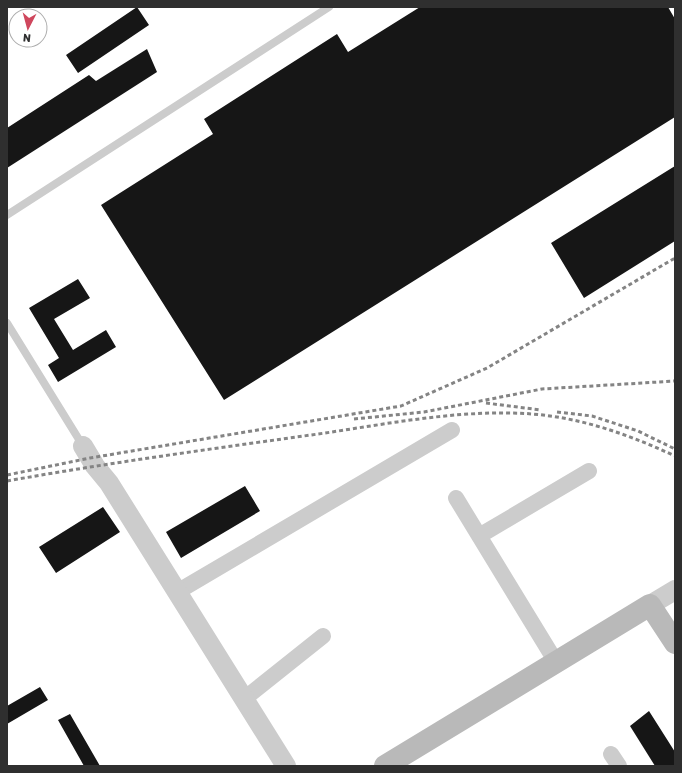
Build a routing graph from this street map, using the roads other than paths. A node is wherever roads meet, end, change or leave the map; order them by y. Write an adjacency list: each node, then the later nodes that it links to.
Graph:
1 (329, 7): 2 (lane)
2 (7, 215)
3 (7, 323): 5 (lane)
4 (452, 430): 10 (street)
5 (83, 446): 10 (street)
6 (590, 471): 8 (street)
7 (456, 498): 8 (street)
8 (479, 536): 14 (street)
9 (675, 590): 11 (street)
10 (177, 592): 15 (street)
11 (650, 605): 13 (main road); 14 (main road)
12 (323, 636): 15 (street)
13 (675, 643)
14 (556, 662): 17 (main road)
15 (244, 699): 16 (street)
16 (286, 766)
17 (385, 766)

